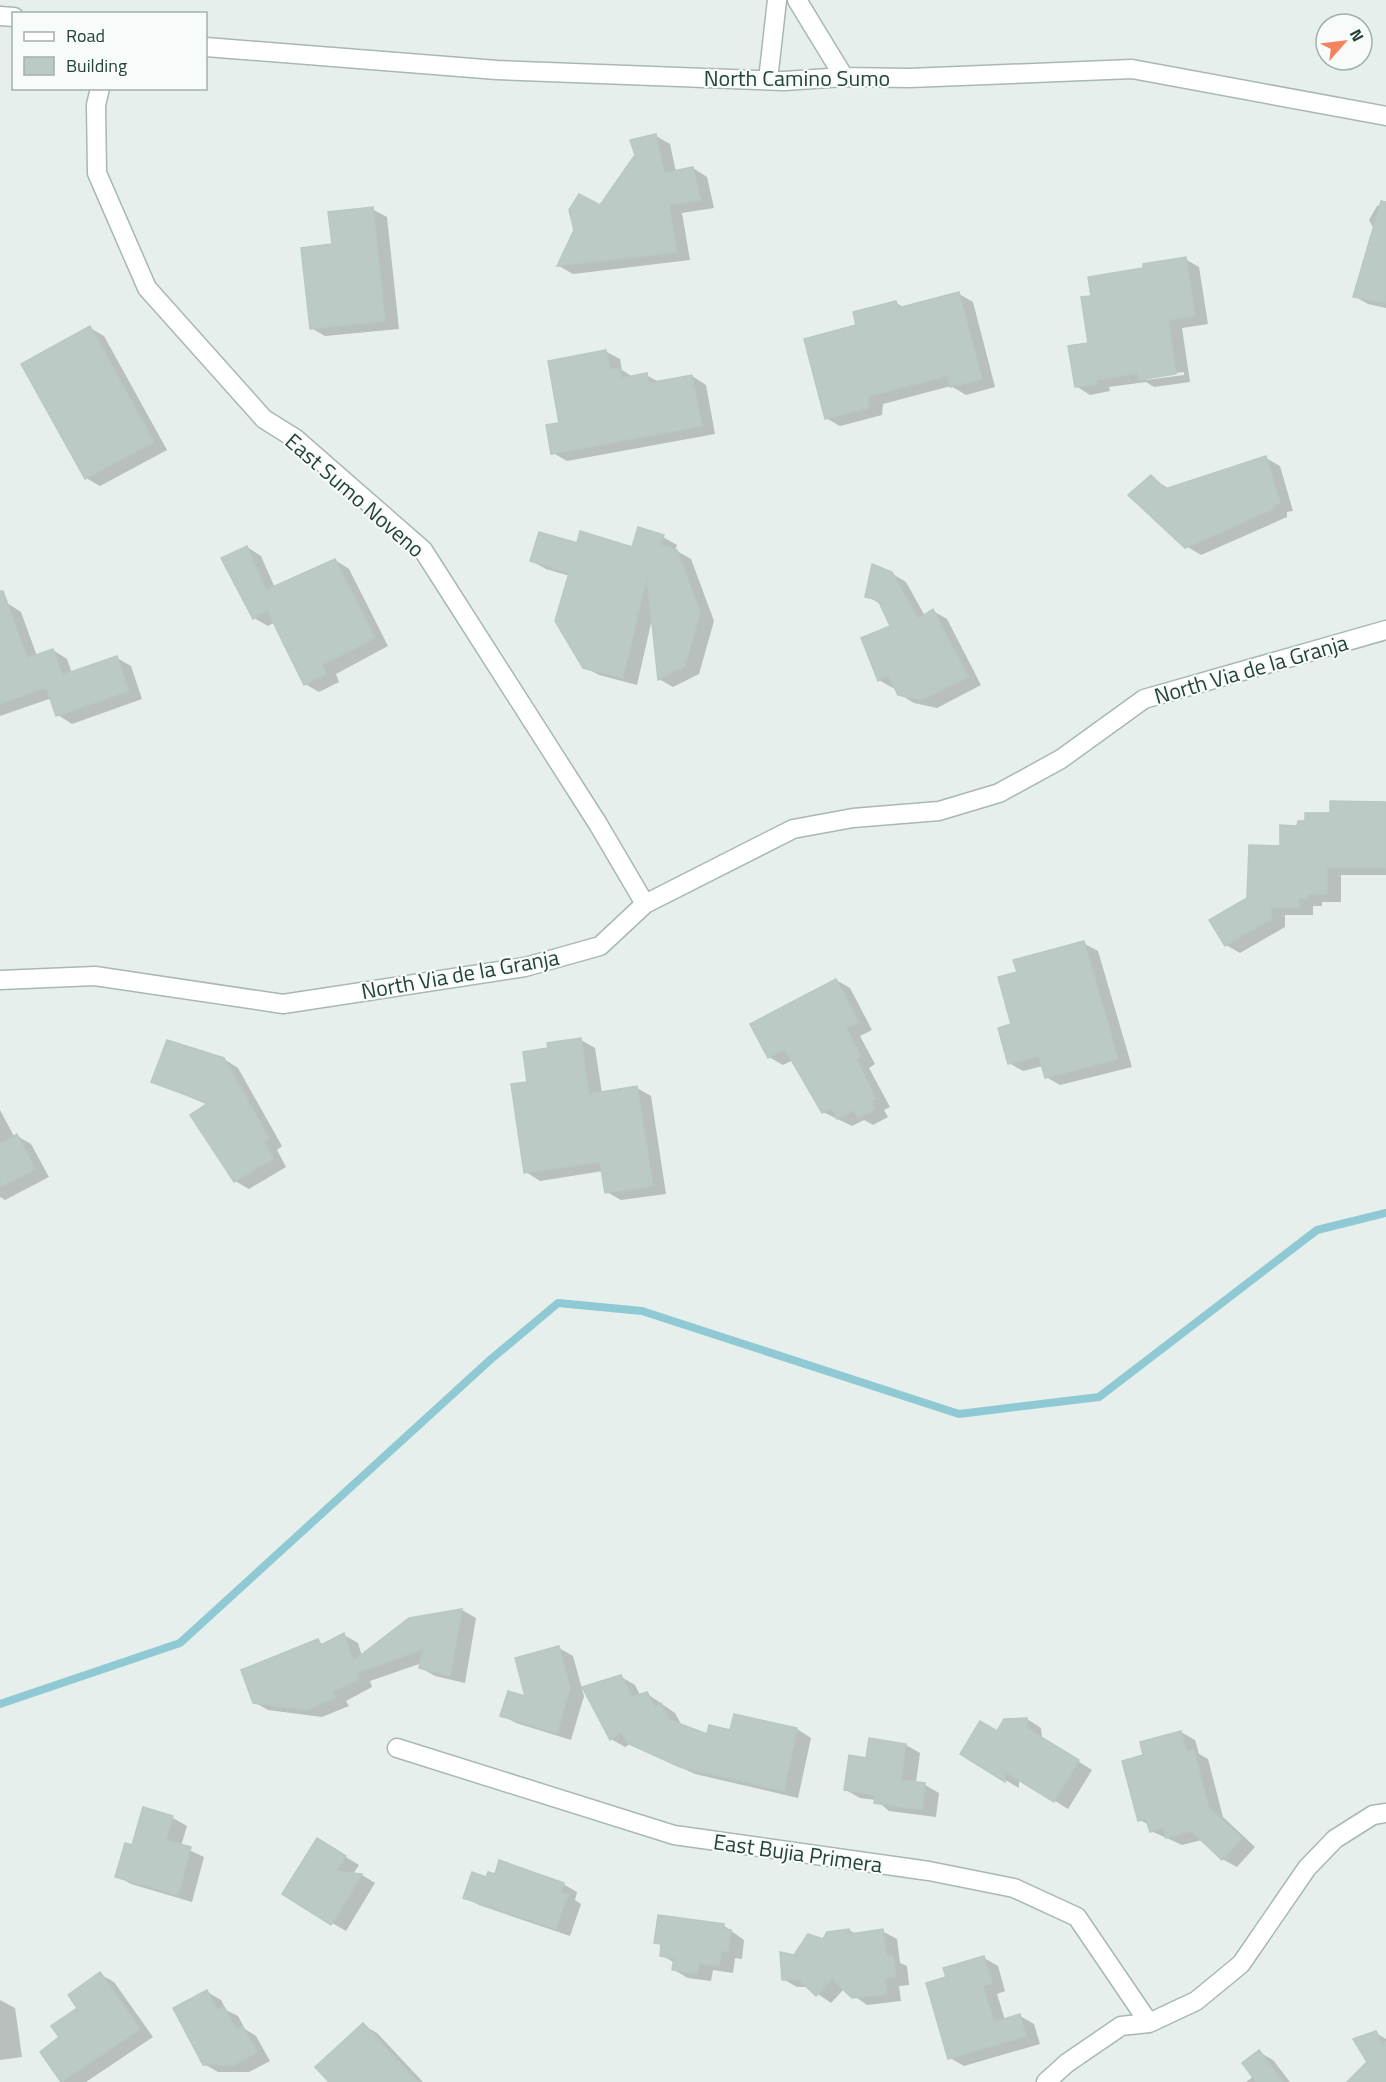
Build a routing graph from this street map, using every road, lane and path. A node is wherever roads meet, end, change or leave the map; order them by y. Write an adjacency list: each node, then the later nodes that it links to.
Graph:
1 (777, 0): 5 (street)
2 (797, 0): 4 (street)
3 (207, 47): 5 (street, North Camino Sumo)
4 (844, 77): 5 (street, North Camino Sumo); 7 (street, North Camino Sumo)
5 (768, 80)
6 (100, 90): 9 (street, East Sumo Noveno)
7 (1386, 116)
8 (1386, 630): 9 (street, North Via de la Granja)
9 (645, 904): 10 (street, North Via de la Granja)
10 (0, 980)
11 (397, 1748): 13 (street, East Bujia Primera)
12 (1386, 1813): 13 (street)
13 (1149, 2023): 14 (street)
14 (1046, 2082)

